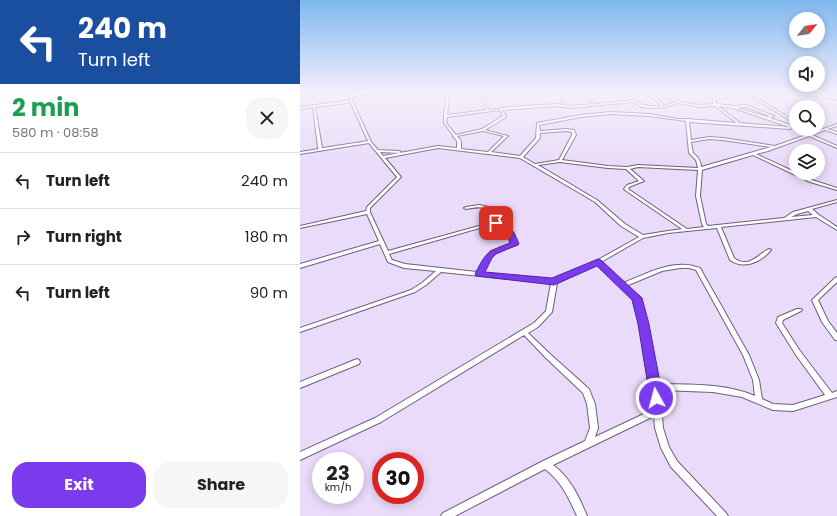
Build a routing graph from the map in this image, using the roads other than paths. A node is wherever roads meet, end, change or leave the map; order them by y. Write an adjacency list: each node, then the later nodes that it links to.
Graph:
1 (315, 117): 26 (street)
2 (358, 117): 22 (street)
3 (445, 117): 18 (street)
4 (503, 117): 14 (street)
5 (571, 117): 16 (street)
6 (669, 117): 9 (street)
7 (730, 117): 10 (street)
8 (767, 118): 12 (street)
9 (687, 120): 10 (street); 21 (street)
10 (739, 124): 13 (street)
11 (837, 125): 15 (street)
12 (789, 126)
13 (789, 128)
14 (483, 130): 18 (street); 30 (street)
15 (826, 130): 17 (street)
16 (539, 132): 32 (street); 34 (street)
17 (837, 133)
18 (454, 136): 25 (street)
19 (807, 136): 23 (street)
20 (817, 136): 24 (street)
21 (690, 140): 23 (street); 38 (street)
22 (370, 142): 26 (street); 27 (street)
23 (774, 147): 31 (street)
24 (837, 147)
25 (459, 149): 28 (street); 30 (street)
26 (323, 150): 29 (street)
27 (377, 151): 28 (street); 33 (street)
28 (404, 152): 33 (street)
29 (300, 153)
30 (489, 153): 32 (street)
31 (753, 154): 38 (street); 40 (street)
32 (521, 157): 35 (street)
33 (382, 158): 44 (street)
34 (560, 161): 35 (street); 36 (street)
35 (534, 165): 53 (street)
36 (627, 168): 37 (street); 39 (street)
37 (636, 168): 38 (street); 39 (street)
38 (700, 169): 50 (street)
39 (634, 174): 52 (street)
40 (837, 189)
41 (837, 201): 43 (street)
42 (466, 208): 47 (street)
43 (809, 209): 45 (street); 46 (street)
44 (368, 212): 49 (street); 54 (street)
45 (817, 216): 46 (street); 51 (street)
46 (785, 219): 48 (street)
47 (502, 225): 56 (street); 60 (street)
48 (719, 226): 50 (street); 55 (street)
49 (300, 227)
50 (707, 228): 52 (street)
51 (837, 229)
52 (686, 230): 53 (street)
53 (642, 237): 57 (street)
54 (381, 242): 56 (street); 58 (street)
55 (769, 250)
56 (386, 253): 59 (street)
57 (598, 262): 62 (street); 63 (street)
58 (300, 266)
59 (440, 270): 60 (street); 65 (street)
60 (479, 274): 62 (street)
61 (837, 279): 67 (street)
62 (554, 282): 66 (street)
63 (623, 285): 70 (street); 72 (street)
64 (799, 310): 71 (street)
65 (300, 330)
66 (524, 332): 74 (street); 75 (street)
67 (837, 338)
68 (357, 362): 69 (street)
69 (300, 385)
70 (656, 387): 72 (street); 73 (street)
71 (834, 395): 72 (street)
72 (759, 400)
73 (657, 409): 74 (street); 79 (street)
74 (588, 444): 76 (street)
75 (300, 456)
76 (546, 464): 77 (street); 78 (street)
77 (446, 516)
78 (582, 516)
79 (723, 516)

